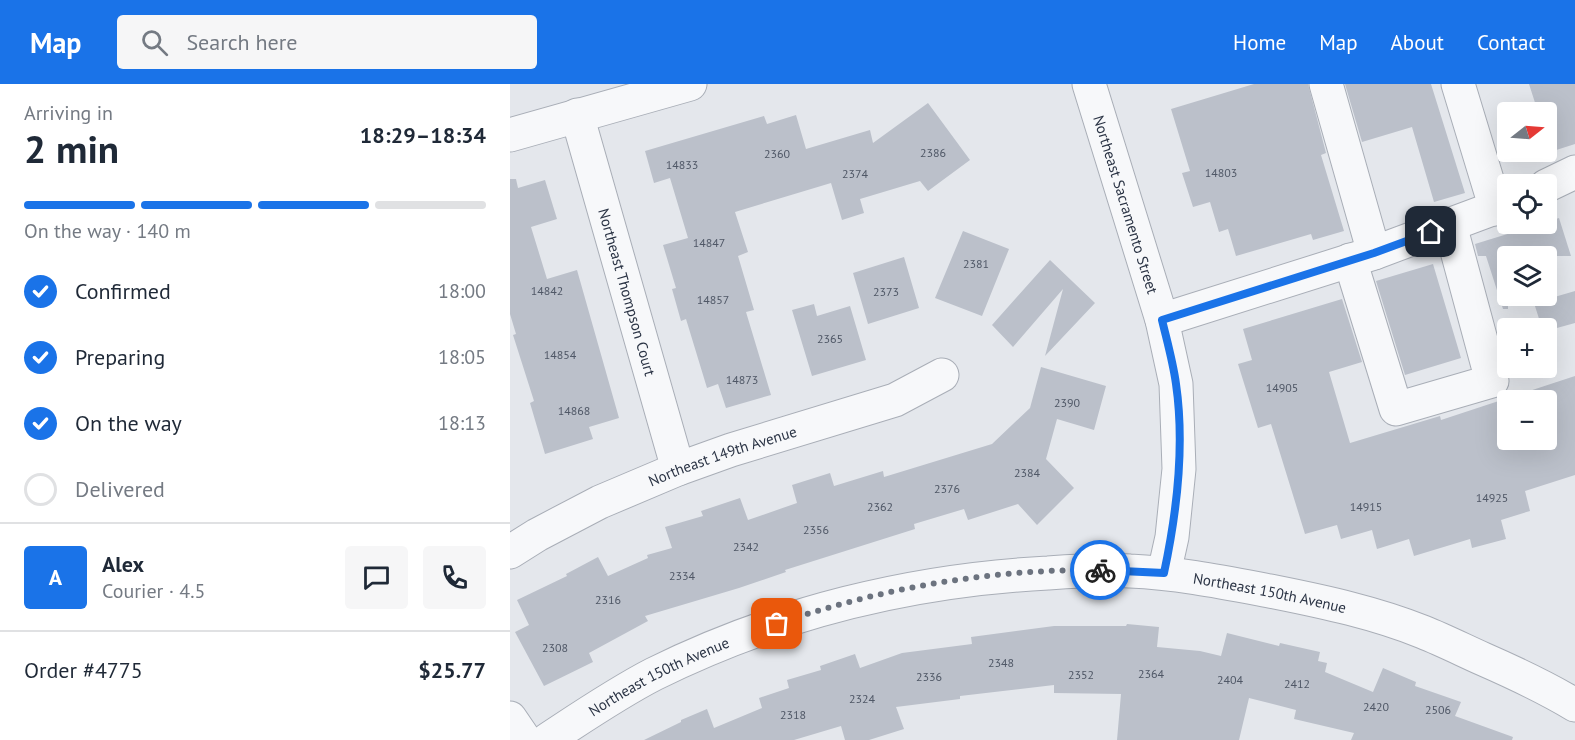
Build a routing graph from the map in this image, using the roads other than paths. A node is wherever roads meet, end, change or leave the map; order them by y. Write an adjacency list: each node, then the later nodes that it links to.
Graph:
1 (690, 84): 5 (street)
2 (1089, 84): 13 (street, Northeast Sacramento Street)
3 (1326, 84): 12 (street)
4 (1458, 84): 9 (street)
5 (577, 115): 6 (street); 15 (street, Northeast Thompson Court)
6 (510, 135)
7 (1575, 172): 8 (street)
8 (1557, 181)
9 (1497, 192)
10 (1497, 208): 11 (street)
11 (1450, 225): 12 (street); 12 (street)
12 (1362, 257): 13 (street)
13 (1162, 320): 17 (street, Northeast Sacramento Street)
14 (942, 375): 15 (street, Northeast 149th Avenue)
15 (678, 469): 16 (street, Northeast 149th Avenue)
16 (510, 552)
17 (1164, 573): 18 (street, Northeast 150th Avenue); 21 (street, Northeast 150th Avenue)
18 (1575, 705)
19 (510, 718): 20 (street)
20 (525, 740)
21 (548, 740)

